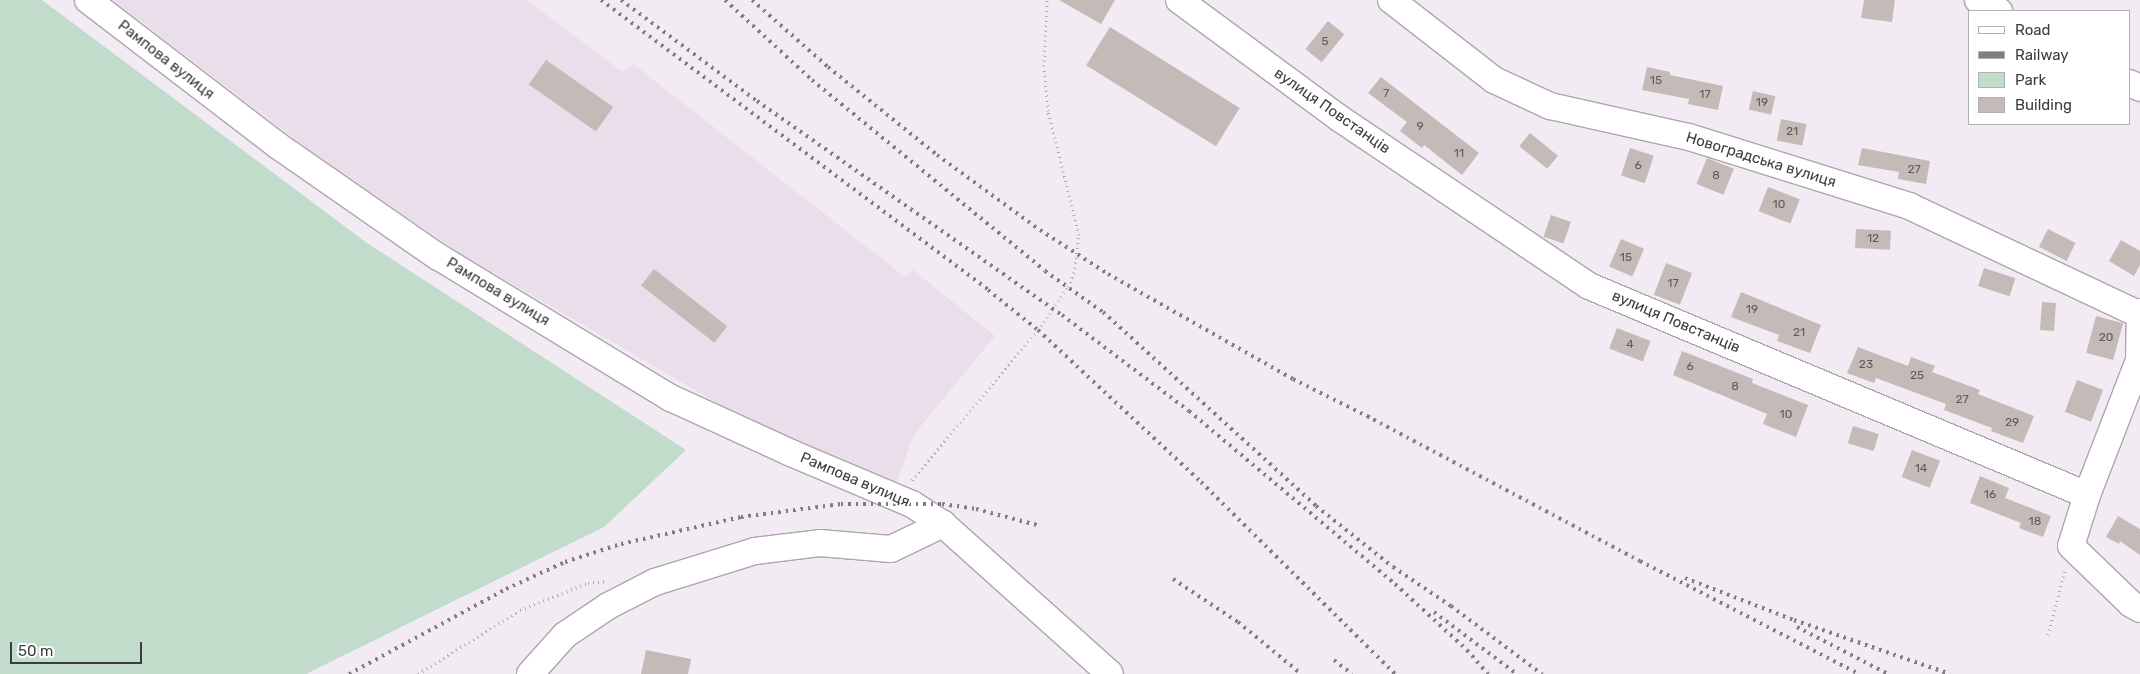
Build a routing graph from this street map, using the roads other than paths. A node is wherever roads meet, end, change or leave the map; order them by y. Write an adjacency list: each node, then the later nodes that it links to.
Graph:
1 (88, 0): 9 (street, Рампова вулиця)
2 (1179, 0): 8 (street, вулиця Повстанців)
3 (1391, 0): 6 (street, Новоградська вулиця)
4 (1978, 0): 5 (street)
5 (1997, 10)
6 (2139, 313): 7 (street)
7 (2139, 360): 8 (street)
8 (2087, 495): 10 (street)
9 (943, 524): 11 (street); 12 (street, Рампова вулиця)
10 (2140, 609)
11 (530, 674)
12 (1110, 674)

